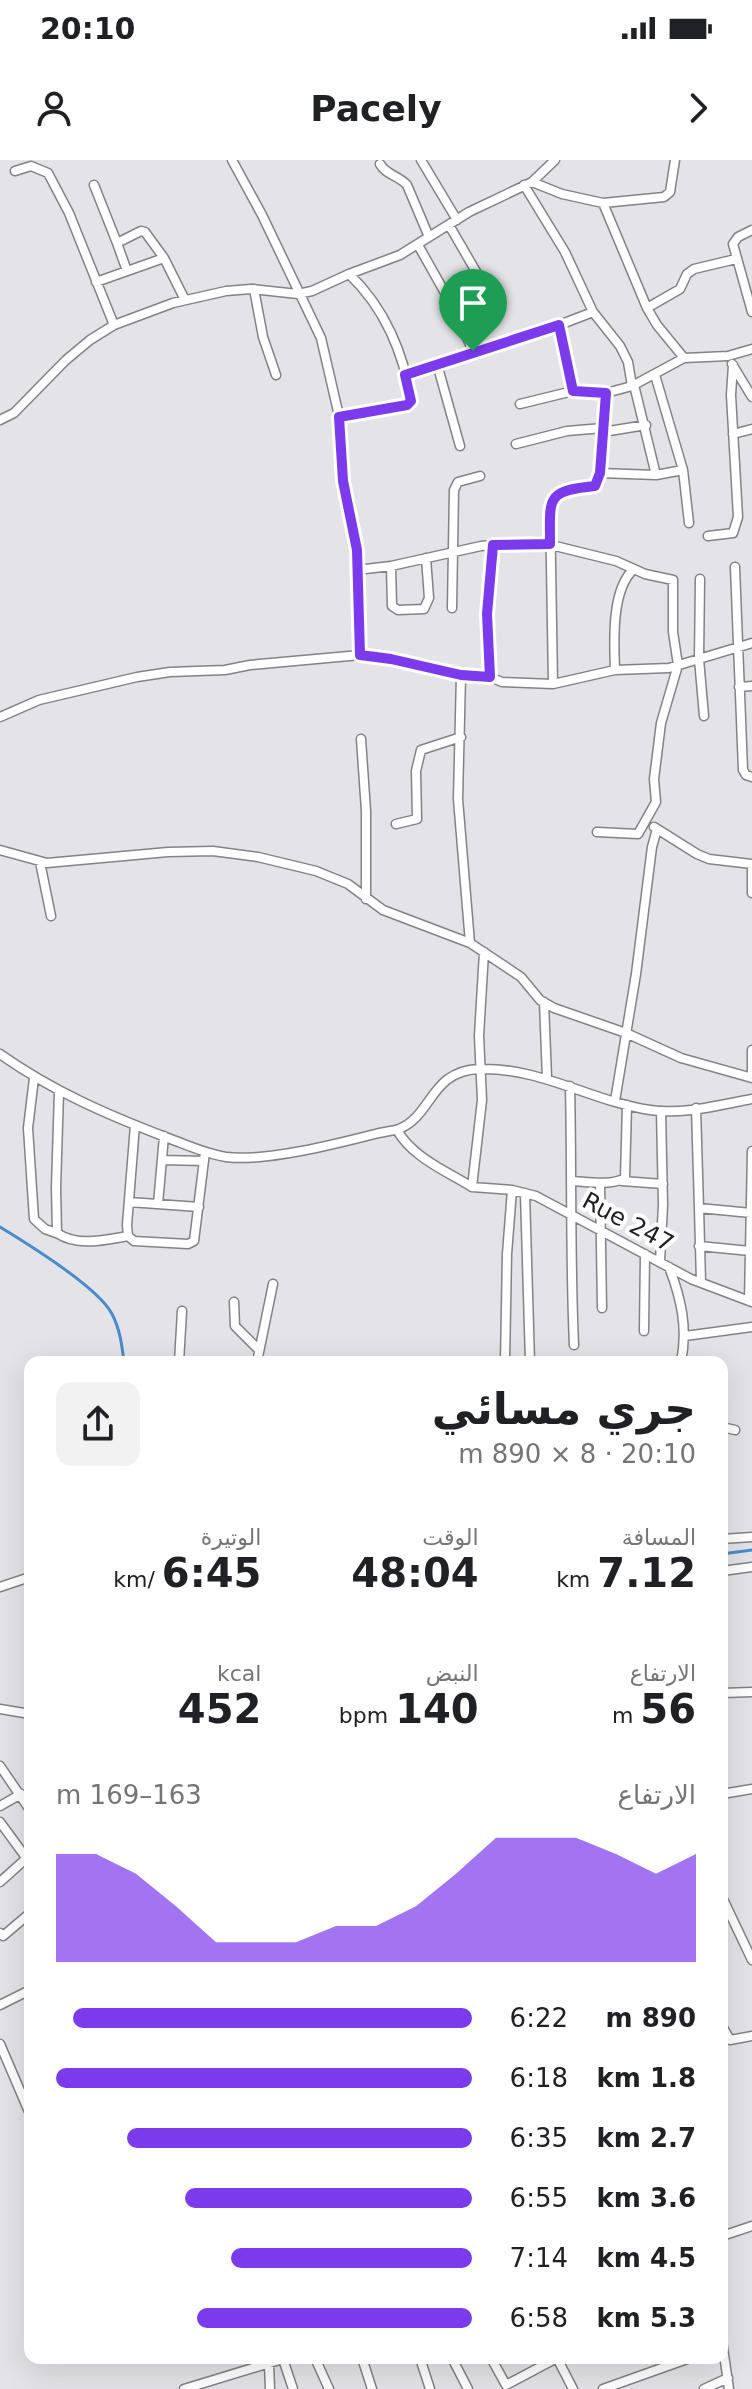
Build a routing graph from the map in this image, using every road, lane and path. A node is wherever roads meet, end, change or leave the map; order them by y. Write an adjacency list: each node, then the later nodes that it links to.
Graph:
1 (232, 160): 21 (street)
2 (421, 160): 10 (street)
3 (555, 160): 7 (street)
4 (677, 160): 9 (street)
5 (380, 164): 12 (street)
6 (15, 171): 19 (street)
7 (528, 183): 9 (street); 10 (street); 24 (street)
8 (94, 185): 13 (street)
9 (603, 203): 23 (street)
10 (453, 222): 12 (street); 26 (street)
11 (752, 230): 16 (street)
12 (429, 237): 14 (street)
13 (117, 243): 15 (street); 17 (street)
14 (415, 246): 18 (street); 26 (street)
15 (164, 258): 17 (street); 22 (street)
16 (736, 259): 23 (street); 25 (street)
17 (127, 271): 19 (street)
18 (349, 274): 21 (street); 35 (street)
19 (96, 282): 27 (street)
20 (254, 289): 21 (street); 22 (street); 34 (street)
21 (298, 294): 42 (street)
22 (185, 300): 27 (street)
23 (647, 308): 31 (street)
24 (593, 312): 28 (street); 37 (street)
25 (752, 312)
26 (456, 313): 30 (street)
27 (114, 325): 43 (street)
28 (559, 325): 30 (street); 38 (street)
29 (752, 349): 32 (street)
30 (473, 351): 33 (street)
31 (684, 358): 32 (street); 36 (street)
32 (731, 360): 40 (street); 47 (street)
33 (437, 364): 35 (street); 49 (street)
34 (276, 375)
35 (405, 375): 42 (street)
36 (655, 375): 37 (street); 50 (street)
37 (633, 386): 39 (street); 44 (street)
38 (573, 391): 39 (street); 41 (street)
39 (606, 393): 46 (street)
40 (752, 397)
41 (520, 404)
42 (339, 417): 63 (street)
43 (0, 420)
44 (646, 425): 46 (street); 52 (street)
45 (752, 429): 47 (street)
46 (603, 430): 48 (street); 51 (street)
47 (733, 434): 55 (street)
48 (516, 444)
49 (460, 446)
50 (683, 470): 52 (street); 54 (street)
51 (600, 473): 52 (street); 56 (street)
52 (656, 475)
53 (480, 476): 58 (street)
54 (689, 523)
55 (708, 536)
56 (550, 544): 57 (street); 62 (street); 74 (street)
57 (493, 545): 58 (street); 73 (street)
58 (452, 551): 59 (street); 65 (street)
59 (426, 558): 60 (street); 60 (street)
60 (391, 566): 63 (street)
61 (735, 567): 67 (street)
62 (634, 569): 70 (street); 71 (street)
63 (357, 570): 68 (street)
64 (700, 579): 69 (street)
65 (452, 608)
66 (752, 643): 67 (street)
67 (737, 647): 69 (street); 76 (street)
68 (360, 655): 72 (street); 78 (street)
69 (699, 659): 70 (street); 77 (street)
70 (678, 665): 71 (street); 83 (street)
71 (615, 670): 74 (street)
72 (461, 675): 73 (street); 80 (street)
73 (490, 677): 74 (street)
74 (553, 684)
75 (752, 686): 76 (street)
76 (739, 687): 79 (street)
77 (704, 716)
78 (0, 717)
79 (747, 732): 82 (street)
80 (461, 737): 84 (street); 93 (street)
81 (361, 739): 91 (street)
82 (752, 777)
83 (647, 821): 85 (street); 86 (street)
84 (396, 824)
85 (657, 829): 89 (street); 96 (street)
86 (597, 832)
87 (0, 850): 88 (street)
88 (40, 862): 91 (street); 92 (street)
89 (752, 864): 90 (street)
90 (752, 893)
91 (366, 899): 93 (street)
92 (51, 916)
93 (470, 943): 94 (street)
94 (484, 952): 95 (street); 99 (street)
95 (544, 1002): 96 (street); 101 (street)
96 (626, 1033): 102 (street); 106 (street)
97 (752, 1050): 102 (street)
98 (0, 1054): 100 (street)
99 (482, 1069): 101 (street); 111 (street); 120 (street)
100 (34, 1078): 104 (street); 130 (street)
101 (547, 1078): 103 (street)
102 (752, 1078)
103 (570, 1086): 106 (street); 116 (street)
104 (59, 1092): 110 (street); 130 (street)
105 (752, 1099): 108 (street)
106 (615, 1101): 107 (street)
107 (627, 1105): 109 (street); 117 (street)
108 (696, 1108): 109 (street); 126 (street)
109 (661, 1111): 119 (street)
110 (135, 1125): 112 (street); 123 (street)
111 (397, 1130): 114 (street); 120 (street)
112 (164, 1136): 114 (street); 115 (street)
113 (752, 1151): 127 (street)
114 (204, 1156): 115 (street); 125 (street)
115 (162, 1160): 124 (street)
116 (572, 1181): 118 (street); 128 (street)
117 (622, 1181): 118 (street); 119 (street)
118 (600, 1183): 129 (street)
119 (663, 1184): 135 (street)
120 (472, 1187): 121 (street, Rue 247)
121 (512, 1190): 122 (street, Rue 247); 149 (street)
122 (525, 1193): 128 (street, Rue 247); 150 (street)
123 (129, 1202): 124 (street); 131 (street)
124 (158, 1204): 125 (street)
125 (199, 1207): 131 (street)
126 (699, 1208): 127 (street); 132 (street)
127 (751, 1213): 133 (street)
128 (572, 1214): 129 (street, Rue 247); 145 (street)
129 (599, 1231): 134 (street, Rue 247); 140 (street)
130 (60, 1235): 131 (street)
131 (128, 1236)
132 (699, 1246): 133 (street); 136 (street)
133 (750, 1251): 139 (street)
134 (645, 1254): 135 (street, Rue 247); 143 (street)
135 (664, 1264): 136 (street, Rue 247); 144 (street)
136 (701, 1282): 139 (street, Rue 247)
137 (273, 1284): 146 (street)
138 (234, 1302): 146 (street)
139 (751, 1302)
140 (602, 1308)
141 (182, 1311): 147 (street)
142 (752, 1327): 144 (street)
143 (644, 1331)
144 (685, 1336): 151 (street)
145 (574, 1345)
146 (259, 1350): 148 (street)
147 (179, 1356)
148 (258, 1356)
149 (505, 1356)
150 (530, 1356)
151 (682, 1356)
152 (728, 1428): 153 (street)
153 (735, 1430)
154 (752, 1537): 155 (street)
155 (728, 1539)
156 (752, 1567): 157 (street)
157 (728, 1570)
158 (24, 1579): 159 (street)
159 (0, 1587)
160 (752, 1692): 161 (street)
161 (728, 1693)
162 (0, 1709): 163 (street)
163 (24, 1713)
164 (0, 1766): 167 (street)
165 (752, 1789): 166 (street)
166 (728, 1793)
167 (21, 1794): 168 (street); 169 (street)
168 (24, 1799)
169 (0, 1806)
170 (0, 1822): 171 (street)
171 (24, 1853)
172 (24, 1863): 173 (street)
173 (0, 1882)
174 (728, 1910): 177 (street)
175 (24, 1919): 176 (street)
176 (0, 1933)
177 (752, 1960)
178 (24, 1993): 179 (street)
179 (0, 2005)
180 (728, 2036): 181 (street)
181 (752, 2036)
182 (0, 2044): 183 (street)
183 (24, 2100)
184 (752, 2226): 185 (street)
185 (728, 2234)
186 (269, 2364): 200 (street); 201 (street)
187 (284, 2364): 202 (street)
188 (318, 2364): 203 (street)
189 (364, 2364): 204 (street)
190 (422, 2364): 205 (street)
191 (455, 2364): 206 (street)
192 (493, 2364): 198 (street)
193 (545, 2364): 198 (street)
194 (560, 2364): 207 (street)
195 (664, 2364): 199 (street)
196 (726, 2364): 197 (street)
197 (728, 2378): 209 (street); 210 (street)
198 (501, 2387)
199 (614, 2387): 208 (street)
200 (184, 2389)
201 (270, 2389)
202 (293, 2389)
203 (329, 2389)
204 (372, 2389)
205 (430, 2389)
206 (468, 2389)
207 (573, 2389)
208 (603, 2389)
209 (704, 2389)
210 (729, 2389)

